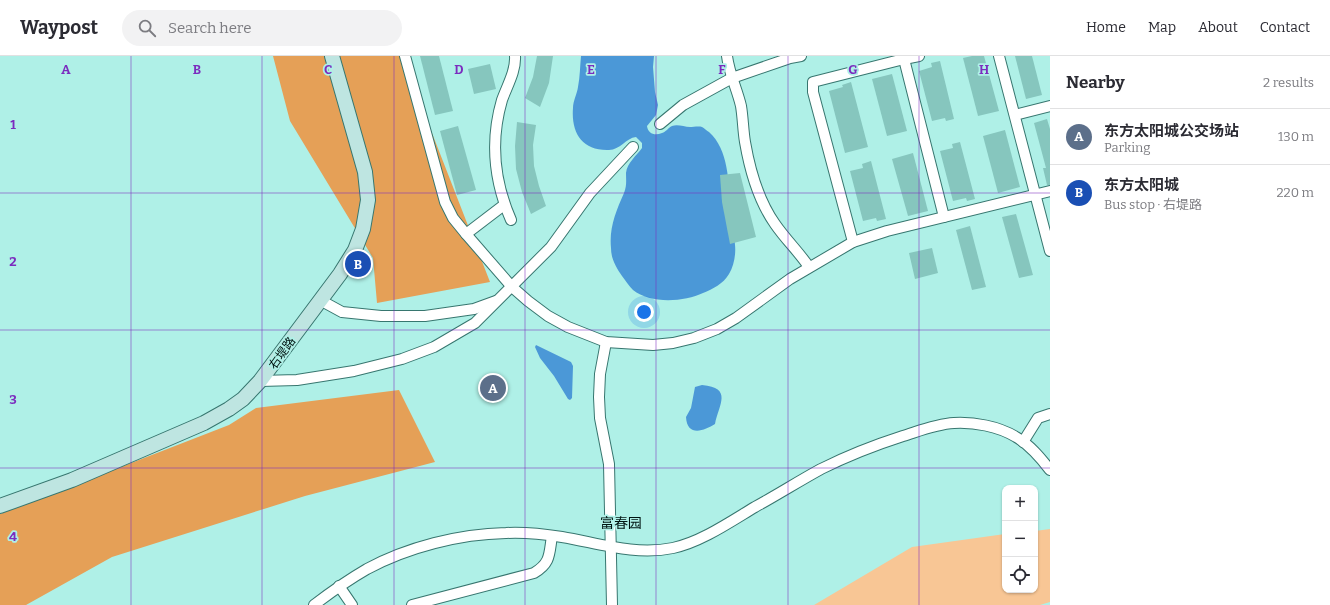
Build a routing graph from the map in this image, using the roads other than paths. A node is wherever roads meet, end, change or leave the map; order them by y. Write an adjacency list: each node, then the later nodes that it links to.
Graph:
1 (332, 56): 24 (main road, 右堤路)
2 (405, 56): 19 (street)
3 (515, 56): 16 (street)
4 (727, 56): 9 (street)
5 (801, 56): 9 (street)
6 (920, 56): 8 (street)
7 (999, 56): 11 (street)
8 (904, 59): 17 (street); 20 (street)
9 (732, 78): 12 (street); 22 (street)
10 (1050, 106): 11 (street)
11 (1014, 115): 15 (street)
12 (660, 124)
13 (633, 147): 23 (street)
14 (1050, 191): 15 (street)
15 (1036, 195): 17 (street); 21 (street)
16 (504, 205): 18 (street); 19 (street)
17 (944, 217): 20 (street)
18 (511, 220)
19 (466, 234): 23 (street)
20 (853, 242): 22 (street)
21 (1050, 251)
22 (810, 267): 26 (street)
23 (512, 287): 25 (street); 26 (street)
24 (320, 300): 25 (street); 27 (main road, 右堤路)
25 (500, 300): 27 (street)
26 (606, 342): 33 (street)
27 (260, 381): 31 (main road, 右堤路)
28 (1050, 414): 29 (street)
29 (1022, 442): 30 (street); 33 (street)
30 (1050, 470)
31 (0, 506)
32 (552, 536): 33 (street); 34 (street); 37 (street)
33 (612, 547): 38 (street)
34 (339, 586): 35 (street); 36 (street)
35 (314, 605)
36 (352, 605)
37 (412, 605)
38 (612, 605)

